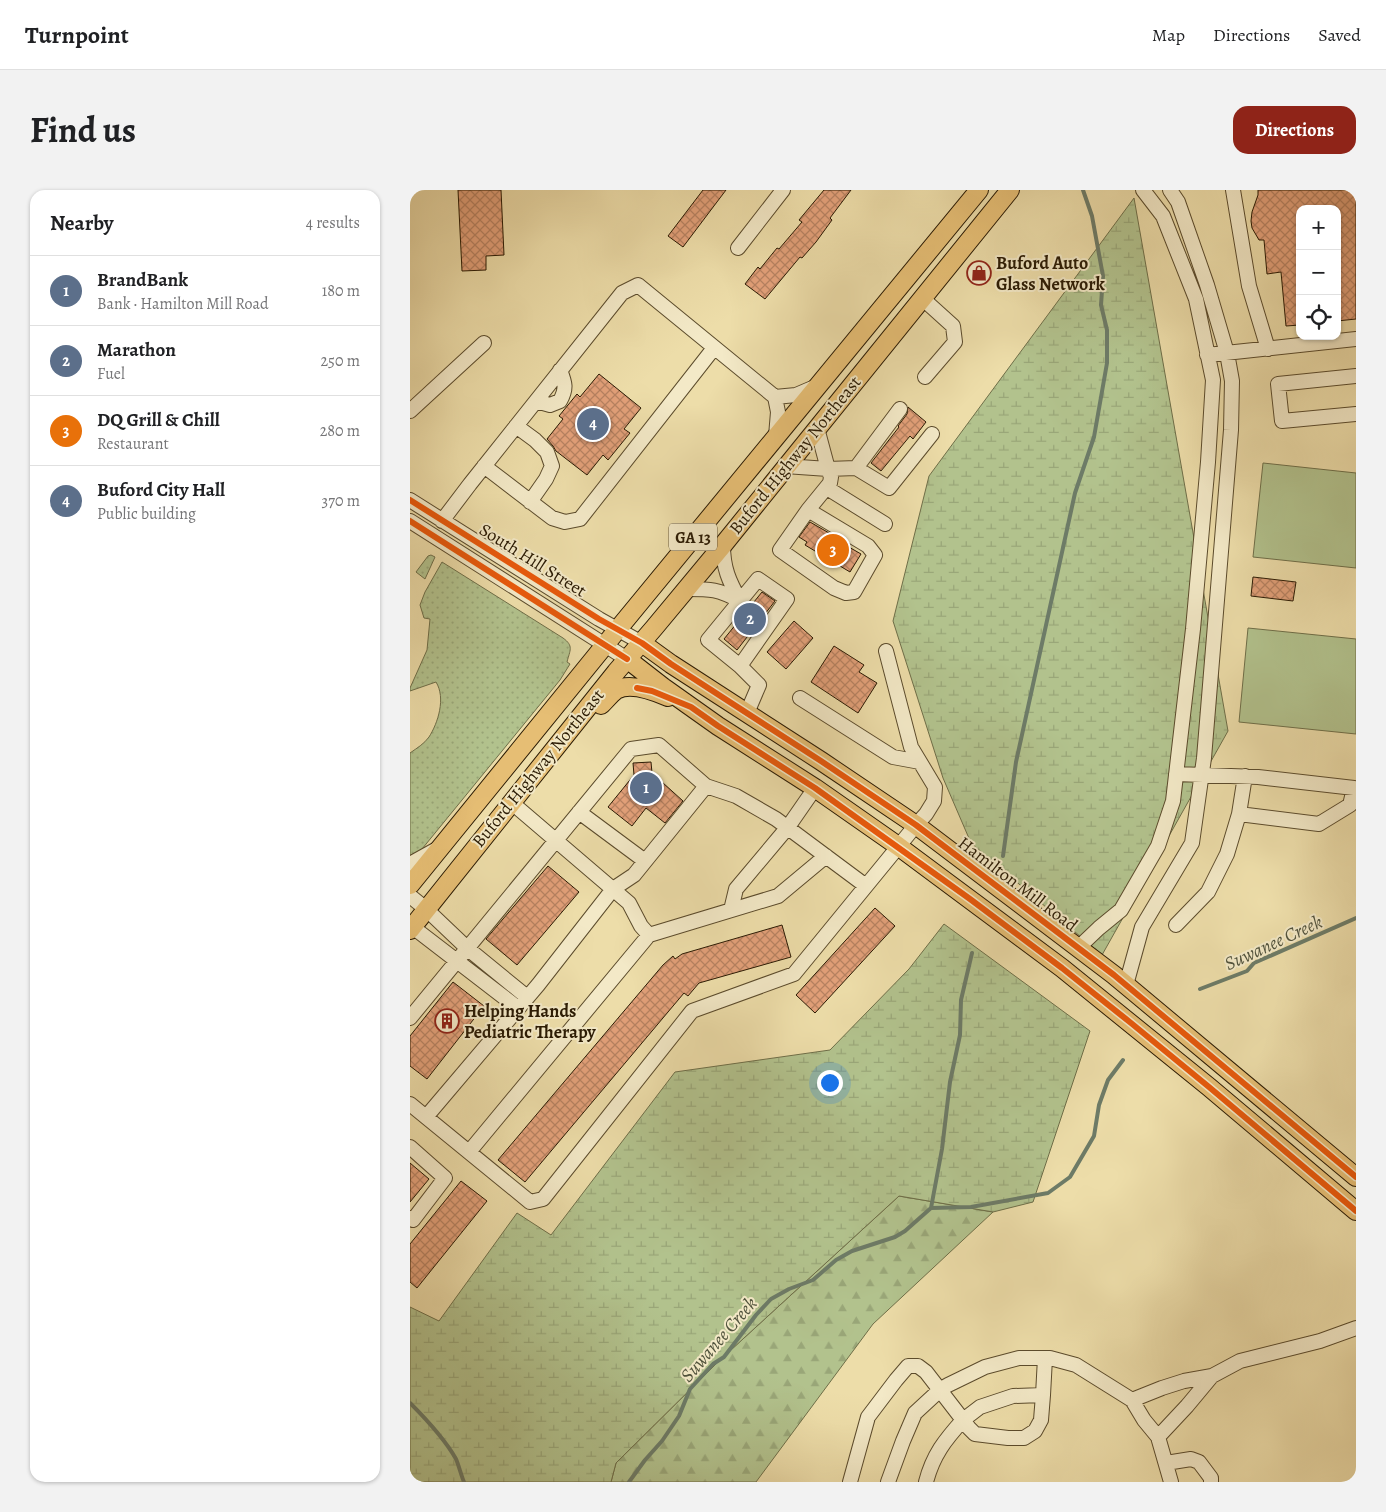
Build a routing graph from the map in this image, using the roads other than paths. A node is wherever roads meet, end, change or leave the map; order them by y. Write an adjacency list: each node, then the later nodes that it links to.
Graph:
1 (783, 190): 7 (street)
2 (979, 190): 18 (main road, Buford Highway Northeast / GA 13)
3 (1010, 190): 8 (main road, Buford Highway Northeast / GA 13)
4 (1143, 190): 14 (street)
5 (1170, 190): 13 (street)
6 (1233, 190): 12 (street)
7 (738, 248)
8 (922, 298): 17 (street); 25 (main road, Buford Highway Northeast / GA 13)
9 (1356, 339): 12 (street)
10 (484, 343): 22 (street)
11 (714, 348): 15 (street); 19 (street); 34 (street)
12 (1268, 349): 13 (street)
13 (1227, 353): 14 (street); 54 (street)
14 (1207, 355): 53 (street)
15 (560, 370): 20 (street); 20 (street)
16 (1356, 376): 23 (street)
17 (925, 377)
18 (816, 386): 19 (street); 27 (main road, Buford Highway Northeast / GA 13)
19 (775, 398): 27 (street)
20 (536, 401): 24 (street)
21 (900, 409): 30 (street)
22 (410, 411)
23 (1356, 414)
24 (516, 426): 28 (street); 34 (street)
25 (816, 428): 29 (main road, Buford Highway Northeast / GA 13); 31 (street)
26 (932, 434): 30 (street)
27 (776, 436): 42 (main road, Buford Highway Northeast / GA 13)
28 (484, 466): 34 (street); 37 (street)
29 (785, 466): 31 (street); 39 (main road, Buford Highway Northeast / GA 13)
30 (856, 468): 31 (street)
31 (828, 470): 32 (street)
32 (827, 488): 35 (street); 38 (street)
33 (410, 500): 37 (street, South Hill Street)
34 (530, 502)
35 (808, 510): 35 (street)
36 (410, 521): 44 (street, South Hill Street)
37 (442, 521): 42 (street, South Hill Street)
38 (885, 524)
39 (722, 545): 40 (main road, Buford Highway Northeast / GA 13); 41 (street)
40 (687, 589): 41 (street); 43 (main road, Buford Highway Northeast / GA 13)
41 (740, 601): 47 (street); 47 (street)
42 (618, 629): 43 (street, South Hill Street); 44 (main road, Buford Highway Northeast / GA 13)
43 (642, 643): 46 (main road, Buford Highway Northeast / GA 13); 50 (main road, Hamilton Mill Road)
44 (605, 645): 46 (street, South Hill Street); 64 (main road, Buford Highway Northeast / GA 13)
45 (886, 651): 52 (street)
46 (627, 659): 49 (main road); 51 (main road, Buford Highway Northeast / GA 13)
47 (740, 666): 50 (street)
48 (800, 698): 52 (street)
49 (691, 707): 51 (main road); 57 (main road)
50 (747, 712): 61 (main road, Hamilton Mill Road)
51 (562, 741): 58 (main road, Buford Highway Northeast / GA 13)
52 (920, 762): 61 (street)
53 (1176, 774): 54 (street); 79 (street)
54 (1202, 774): 55 (street); 81 (street)
55 (1245, 776): 60 (street); 60 (street)
56 (706, 786): 59 (street); 62 (street); 67 (street)
57 (816, 788): 62 (street); 65 (main road)
58 (511, 802): 63 (street); 73 (main road, Buford Highway Northeast / GA 13)
59 (579, 812): 63 (street); 67 (street)
60 (1239, 814): 75 (street)
61 (916, 824): 65 (street); 79 (main road, Hamilton Mill Road)
62 (788, 828): 66 (street); 74 (street)
63 (556, 840): 71 (street); 78 (street)
64 (442, 846): 68 (street); 69 (main road, Buford Highway Northeast / GA 13)
65 (898, 846): 70 (street); 89 (main road)
66 (826, 856): 70 (street); 74 (street)
67 (645, 861): 71 (street)
68 (410, 864)
69 (410, 885)
70 (866, 886): 87 (street)
71 (613, 889): 77 (street); 82 (street)
72 (410, 896): 73 (street)
73 (426, 909): 76 (main road, Buford Highway Northeast / GA 13); 78 (street)
74 (731, 910): 77 (street)
75 (1176, 925)
76 (411, 927): 80 (street)
77 (649, 935): 87 (street)
78 (467, 948): 80 (street); 82 (street)
79 (1078, 948): 81 (main road, Hamilton Mill Road)
80 (457, 960): 82 (street); 83 (street)
81 (1126, 985): 88 (main road, Hamilton Mill Road)
82 (523, 1003): 85 (street)
83 (410, 1018)
84 (410, 1104): 85 (street)
85 (426, 1117): 87 (street)
86 (410, 1147): 90 (street)
87 (469, 1152)
88 (1356, 1177)
89 (1356, 1212)
90 (411, 1220)
91 (1356, 1328): 93 (street)
92 (1046, 1358): 94 (street); 95 (street); 96 (street)
93 (1212, 1376): 96 (street); 98 (street)
94 (941, 1390): 97 (street); 100 (street); 101 (street)
95 (1043, 1395): 97 (street); 97 (street)
96 (1132, 1400): 98 (street)
97 (964, 1420): 102 (street)
98 (1158, 1437): 99 (street)
99 (1166, 1463): 103 (street); 104 (street)
100 (850, 1482)
101 (888, 1482)
102 (926, 1482)
103 (1171, 1482)
104 (1212, 1482)

